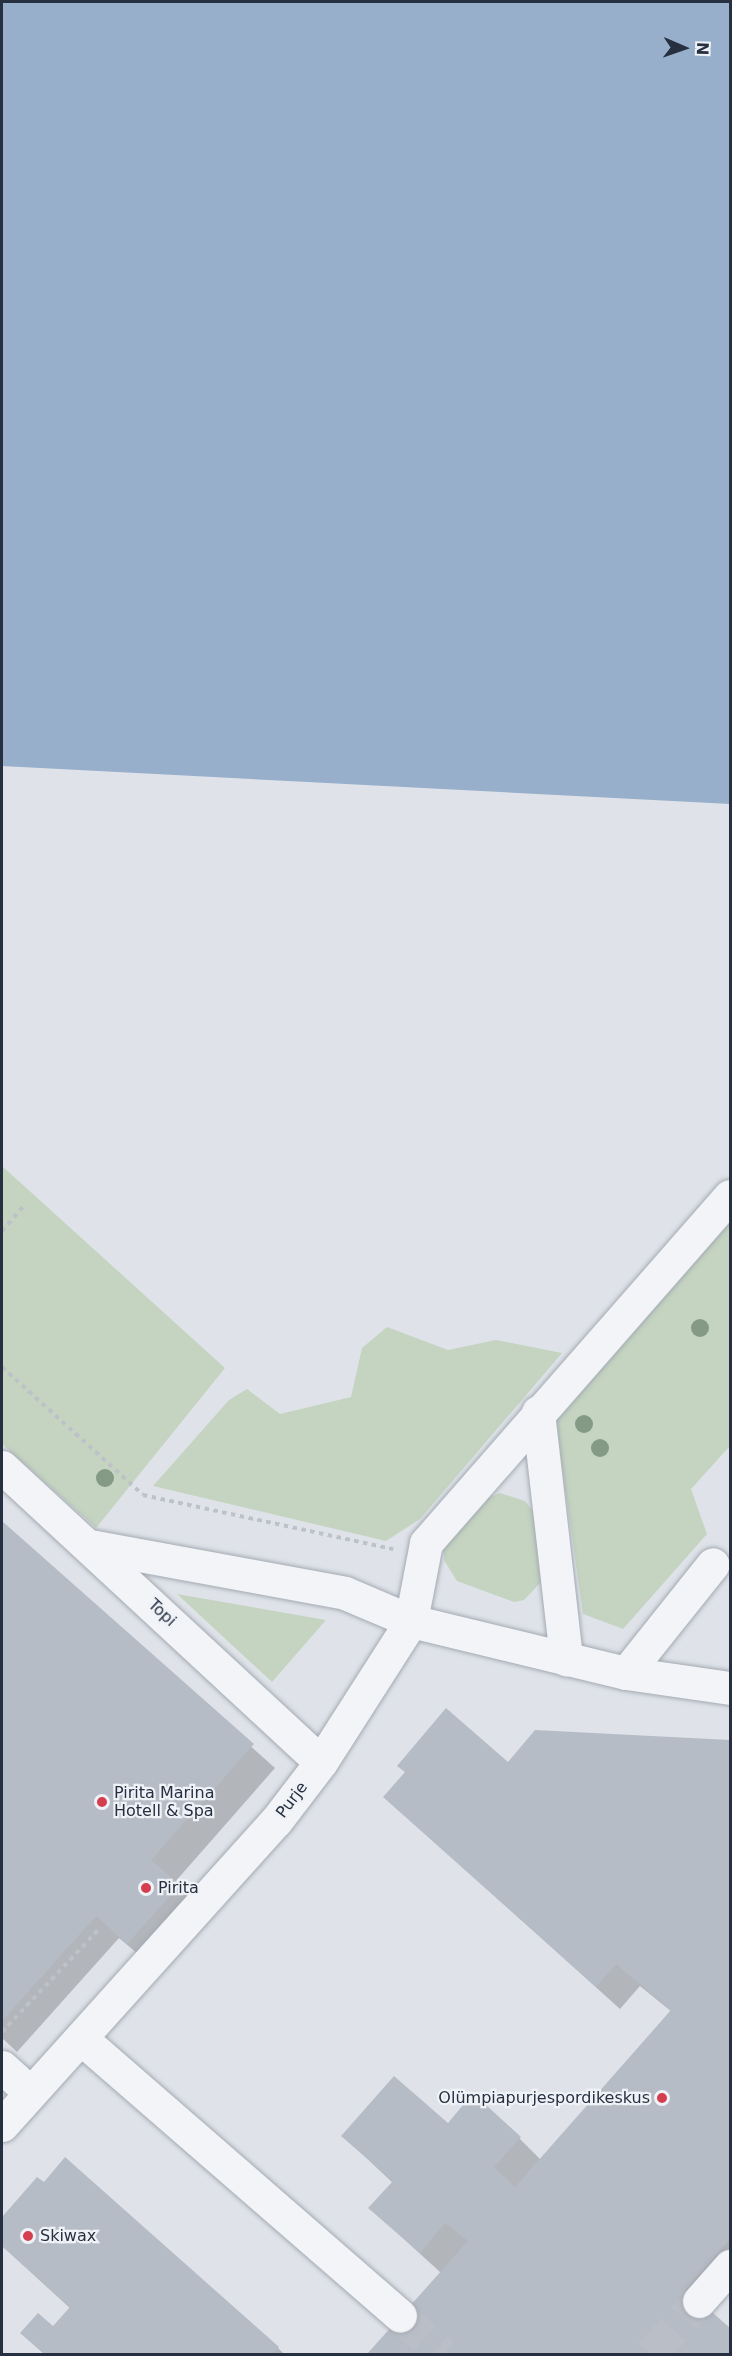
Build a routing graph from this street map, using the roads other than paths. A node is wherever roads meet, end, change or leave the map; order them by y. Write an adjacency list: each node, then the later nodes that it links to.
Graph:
1 (730, 1196): 2 (street)
2 (538, 1412): 6 (street); 7 (street)
3 (2, 1467): 4 (street, Topi)
4 (90, 1546): 6 (street); 10 (street, Topi)
5 (713, 1564): 8 (street)
6 (411, 1621): 7 (street); 10 (street, Purje)
7 (566, 1659): 8 (street)
8 (626, 1674): 9 (street)
9 (730, 1688)
10 (321, 1762): 11 (street, Purje)
11 (83, 2040): 13 (street, Purje); 17 (street)
12 (2, 2067): 13 (street)
13 (30, 2092): 14 (street, Purje)
14 (2, 2125)
15 (730, 2266): 16 (street)
16 (699, 2301)
17 (400, 2316)

